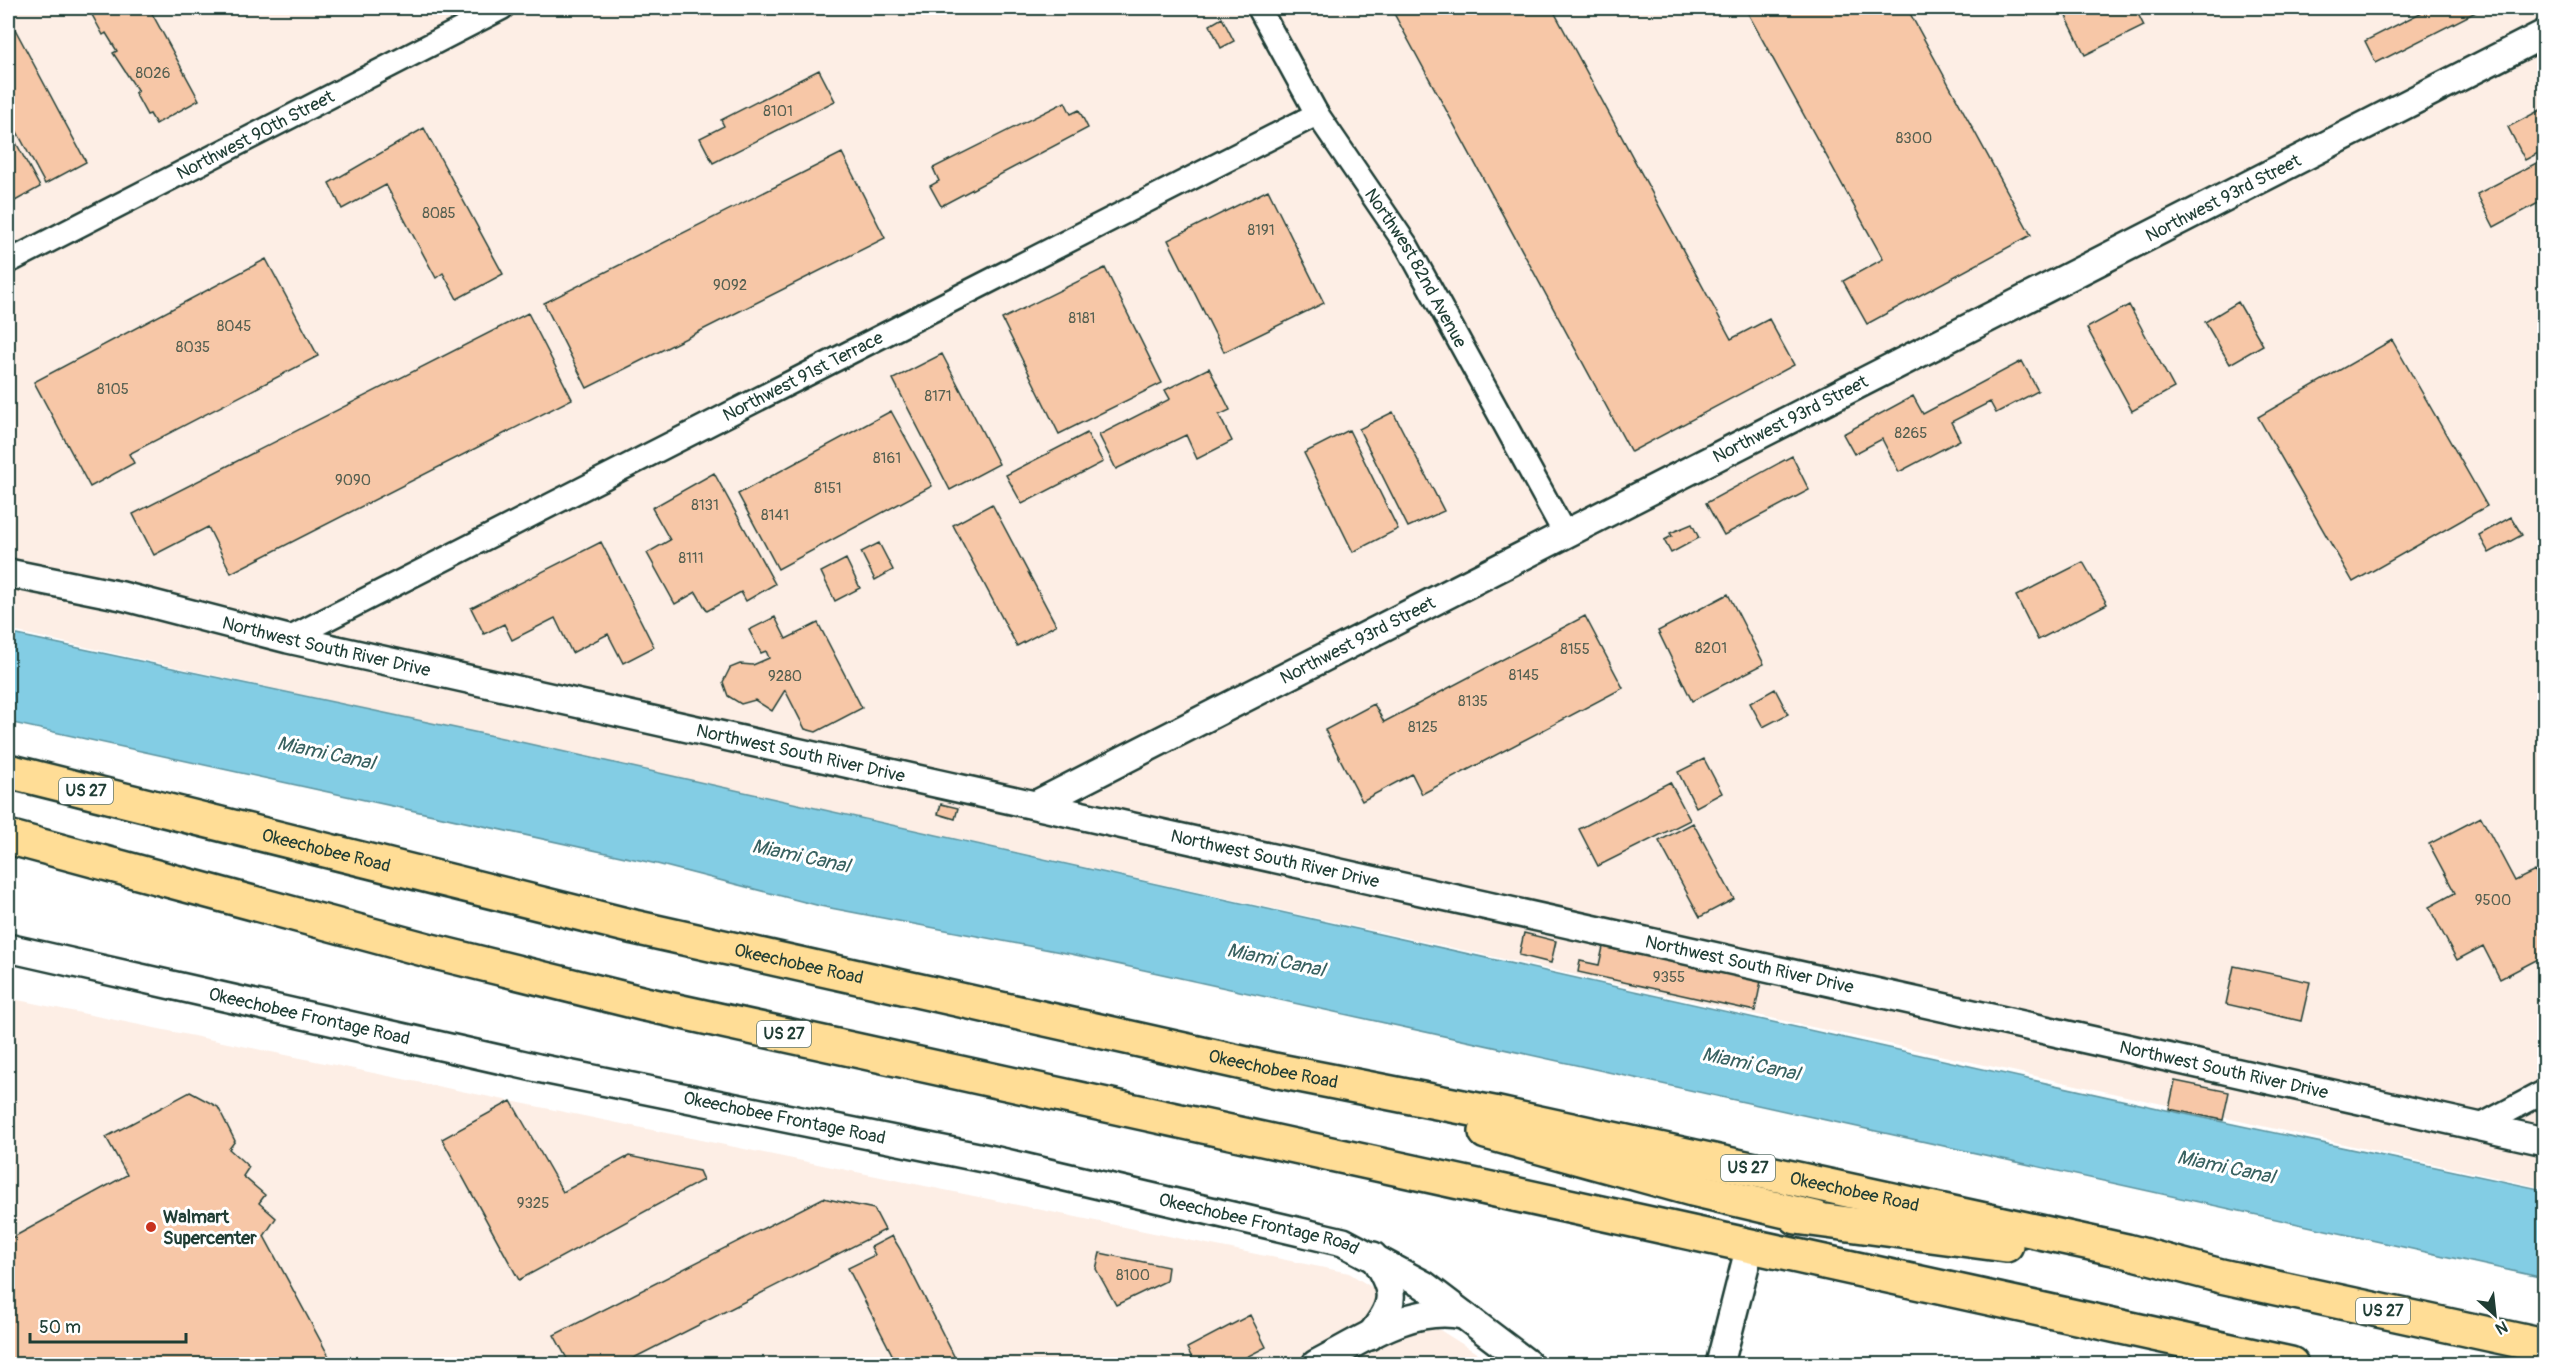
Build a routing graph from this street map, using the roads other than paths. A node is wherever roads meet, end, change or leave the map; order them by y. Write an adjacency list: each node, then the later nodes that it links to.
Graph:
1 (501, 8): 5 (street, Northwest 90th Street)
2 (1259, 8): 4 (street, Northwest 82nd Avenue)
3 (2544, 34): 6 (street, Northwest 93rd Street)
4 (1317, 114): 6 (street, Northwest 82nd Avenue); 8 (street, Northwest 91st Terrace)
5 (8, 262)
6 (1565, 534): 10 (street, Northwest 93rd Street)
7 (8, 573): 8 (street, Northwest South River Drive)
8 (288, 639): 10 (street, Northwest South River Drive)
9 (8, 771): 15 (highway, Okeechobee Road / US 27)
10 (1037, 804): 17 (street, Northwest South River Drive)
11 (8, 823): 13 (highway)
12 (8, 837): 13 (highway, US 27)
13 (148, 874): 21 (highway, US 27)
14 (8, 948): 22 (street, Okeechobee Frontage Road)
15 (1274, 1070): 19 (highway); 23 (highway, Okeechobee Road / US 27)
16 (2544, 1092): 17 (street)
17 (2478, 1127): 18 (street, Northwest South River Drive)
18 (2544, 1141)
19 (1692, 1189): 20 (highway); 21 (highway)
20 (1816, 1218): 21 (highway); 23 (highway)
21 (1750, 1246): 29 (street); 30 (highway, US 27)
22 (1373, 1256): 24 (street, Okeechobee Frontage Road); 25 (street)
23 (2221, 1276): 26 (highway, Okeechobee Road / US 27)
24 (1463, 1315): 25 (street); 28 (street, Okeechobee Frontage Road)
25 (1369, 1337): 27 (street)
26 (2544, 1346)
27 (1316, 1365)
28 (1528, 1365)
29 (1720, 1365)
30 (2291, 1365)

